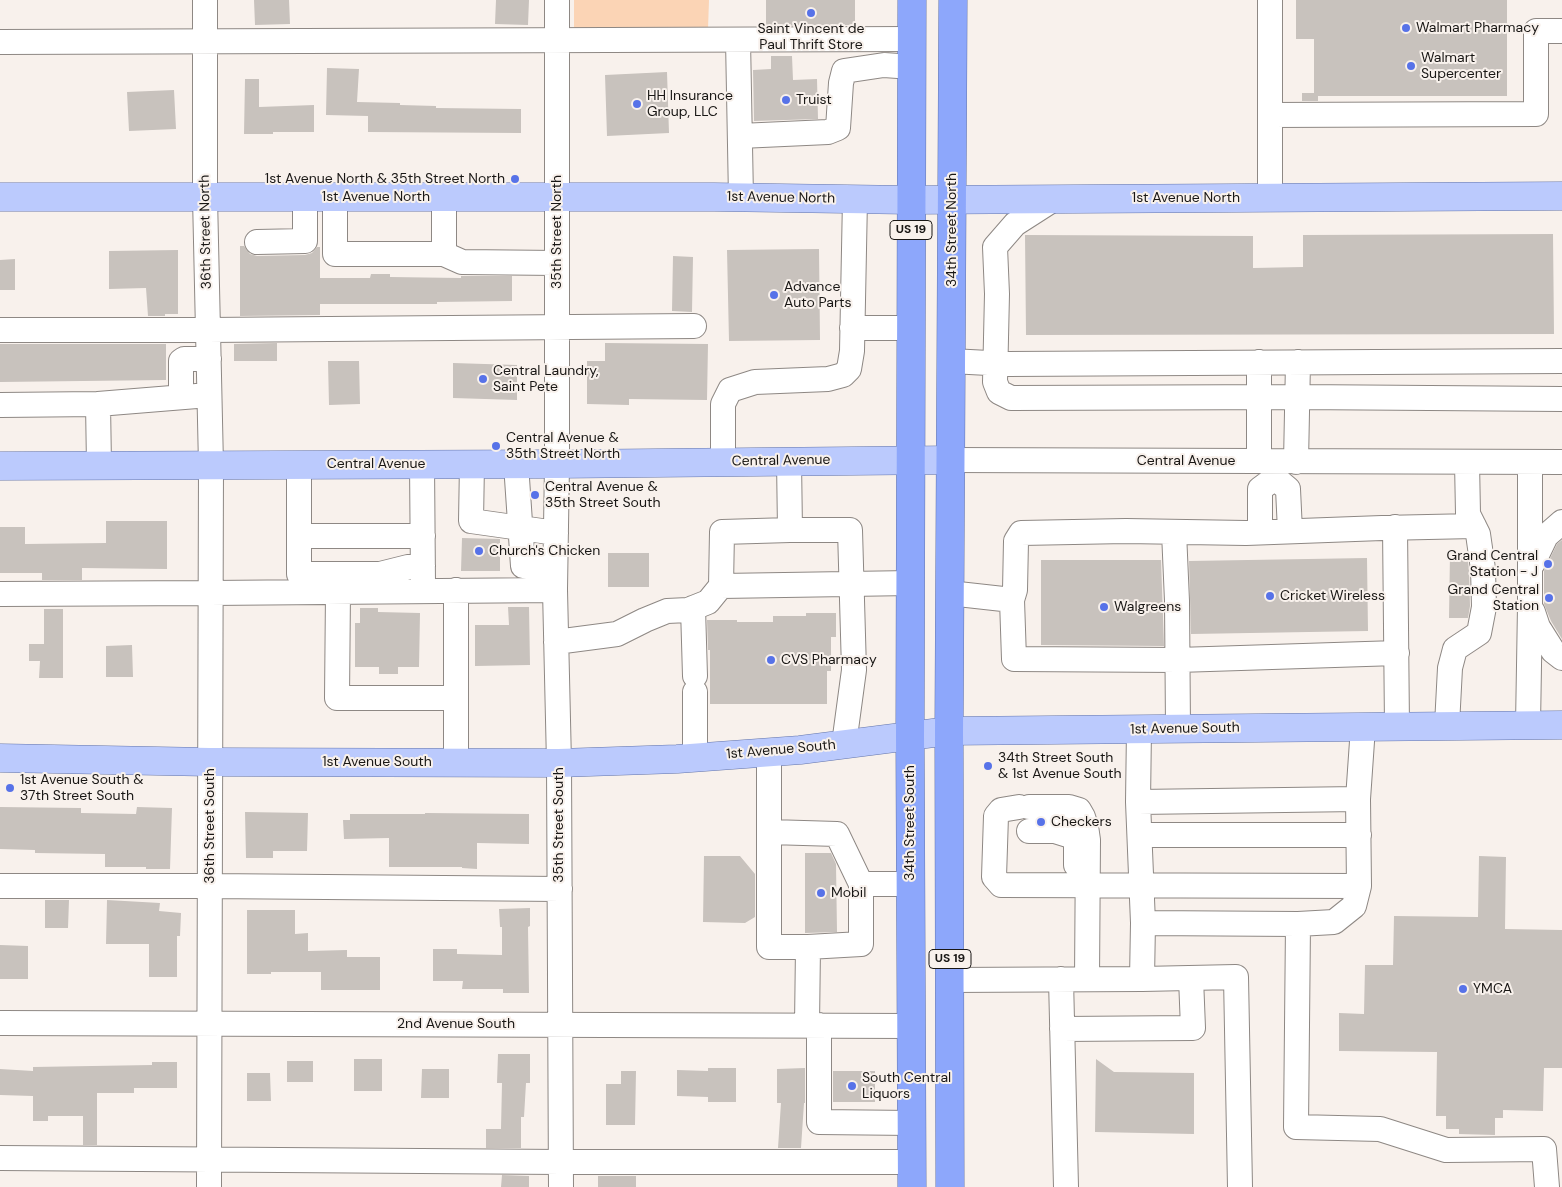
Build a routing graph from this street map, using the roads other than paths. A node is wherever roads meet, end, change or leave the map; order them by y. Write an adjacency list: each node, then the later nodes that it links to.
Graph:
1 (205, 0): 11 (street, 36th Street North)
2 (556, 0): 9 (street, 35th Street North)
3 (912, 0): 7 (highway, US 19)
4 (953, 0): 25 (highway, 34th Street North / US 19)
5 (1270, 0): 13 (street)
6 (1562, 31): 13 (street)
7 (912, 39): 8 (street); 12 (highway, US 19)
8 (738, 40): 9 (street); 14 (street)
9 (557, 41): 11 (street); 21 (street, 35th Street North)
10 (0, 42): 11 (street)
11 (205, 42): 17 (street, 36th Street North)
12 (912, 67): 14 (street); 27 (highway, US 19)
13 (1270, 115): 23 (street)
14 (740, 136): 22 (street)
15 (1562, 196): 23 (main road, 1st Avenue North)
16 (0, 197): 17 (main road, 1st Avenue North)
17 (205, 197): 18 (main road, 1st Avenue North); 36 (street, 36th Street North)
18 (305, 197): 19 (main road, 1st Avenue North); 28 (street)
19 (335, 197): 20 (main road, 1st Avenue North); 29 (street)
20 (444, 197): 21 (main road, 1st Avenue North); 29 (street)
21 (557, 197): 22 (main road, 1st Avenue North); 30 (street, 35th Street North)
22 (741, 198): 24 (main road, 1st Avenue North)
23 (1270, 198): 26 (main road, 1st Avenue North)
24 (855, 199): 27 (main road, 1st Avenue North); 33 (street)
25 (953, 199): 26 (main road, 1st Avenue North); 27 (main road, 1st Avenue North); 39 (highway, 34th Street North / US 19)
26 (1054, 199): 42 (street)
27 (911, 200): 34 (highway, US 19)
28 (257, 242)
29 (444, 254): 30 (street)
30 (557, 263): 32 (street, 35th Street North)
31 (694, 326): 32 (street)
32 (557, 327): 36 (street); 60 (street, 35th Street North)
33 (852, 328): 34 (street); 53 (street)
34 (911, 328): 50 (highway, US 19)
35 (0, 330): 36 (street)
36 (208, 330): 37 (street, 36th Street North)
37 (209, 359): 43 (street, 36th Street North); 44 (street)
38 (1562, 361): 41 (street)
39 (951, 362): 42 (street); 51 (highway, 34th Street North / US 19)
40 (1259, 362): 41 (street); 42 (street); 45 (street)
41 (1298, 362): 46 (street)
42 (1001, 363): 45 (street)
43 (209, 395): 44 (street); 62 (street, 36th Street North)
44 (181, 397): 48 (street)
45 (1259, 397): 46 (street); 65 (street)
46 (1297, 397): 47 (street); 65 (street)
47 (1562, 399)
48 (98, 404): 49 (street); 61 (street)
49 (0, 405)
50 (911, 460): 51 (main road, Central Avenue); 52 (main road, Central Avenue); 81 (highway, 34th Street South / US 19)
51 (950, 460): 65 (street, Central Avenue); 86 (highway, US 19)
52 (789, 461): 53 (main road, Central Avenue); 70 (street)
53 (722, 462): 60 (main road, Central Avenue)
54 (1467, 462): 55 (street, Central Avenue); 65 (street, Central Avenue); 67 (street)
55 (1530, 462): 56 (street, Central Avenue); 78 (street)
56 (1562, 462)
57 (422, 464): 58 (main road, Central Avenue); 63 (main road, Central Avenue); 76 (street)
58 (472, 464): 59 (main road, Central Avenue); 68 (street)
59 (516, 464): 60 (main road, Central Avenue); 68 (street)
60 (557, 464): 72 (street, 35th Street South)
61 (99, 465): 62 (main road, Central Avenue); 64 (main road, Central Avenue)
62 (210, 465): 63 (main road, Central Avenue); 88 (street, 36th Street South)
63 (299, 465): 75 (street)
64 (0, 466)
65 (1276, 466): 71 (street); 74 (street)
66 (1562, 522): 78 (street)
67 (1474, 526): 69 (street); 98 (street)
68 (520, 527): 72 (street); 79 (street)
69 (1395, 527): 71 (street); 93 (street)
70 (790, 530): 80 (street); 82 (street)
71 (1290, 531): 74 (street)
72 (556, 532): 79 (street, 35th Street South)
73 (1174, 532): 74 (street); 89 (street); 95 (street)
74 (1260, 532)
75 (299, 536): 76 (street); 77 (street)
76 (423, 536): 77 (street)
77 (423, 566): 84 (street)
78 (1530, 569): 90 (street)
79 (555, 579): 83 (street); 92 (street, 35th Street South)
80 (852, 584): 81 (street); 82 (street); 106 (street)
81 (911, 584): 105 (highway, 34th Street South / US 19)
82 (721, 586): 91 (street)
83 (456, 590): 84 (street); 96 (street)
84 (423, 591): 85 (street)
85 (338, 592): 88 (street); 96 (street)
86 (949, 593): 89 (street); 104 (highway, US 19)
87 (0, 594): 88 (street)
88 (210, 594): 110 (street, 36th Street South)
89 (1012, 600): 95 (street)
90 (1530, 606): 94 (street); 97 (street)
91 (693, 608): 92 (street); 109 (street)
92 (556, 642): 112 (street, 35th Street South)
93 (1397, 653): 95 (street); 100 (street)
94 (1562, 658)
95 (1178, 660): 102 (street)
96 (456, 698): 111 (street)
97 (1528, 724): 98 (main road, 1st Avenue South); 99 (main road, 1st Avenue South)
98 (1447, 725): 100 (main road, 1st Avenue South)
99 (1562, 725)
100 (1397, 726): 101 (main road, 1st Avenue South)
101 (1363, 727): 102 (main road, 1st Avenue South); 113 (street)
102 (1178, 728): 103 (main road, 1st Avenue South)
103 (1138, 729): 104 (main road, 1st Avenue South); 114 (street)
104 (949, 731): 105 (main road, 1st Avenue South); 130 (highway, US 19)
105 (910, 735): 106 (main road, 1st Avenue South); 119 (highway, 34th Street South / US 19)
106 (844, 744): 107 (main road, 1st Avenue South)
107 (769, 752): 109 (main road, 1st Avenue South); 116 (street)
108 (0, 758): 110 (main road, 1st Avenue South)
109 (695, 758): 112 (main road, 1st Avenue South)
110 (210, 762): 111 (main road, 1st Avenue South); 123 (street, 36th Street South)
111 (456, 762): 112 (main road, 1st Avenue South)
112 (559, 763): 126 (street, 35th Street South)
113 (1358, 799): 114 (street); 118 (street)
114 (1138, 802): 117 (street)
115 (1014, 831): 124 (street); 124 (street); 124 (street)
116 (770, 832): 120 (street); 129 (street)
117 (1140, 835): 118 (street); 121 (street)
118 (1359, 835): 125 (street)
119 (910, 875): 120 (street); 130 (highway); 140 (highway, 34th Street South / US 19)
120 (861, 884): 129 (street)
121 (1140, 885): 124 (street); 125 (street); 127 (street)
122 (0, 886): 123 (street)
123 (209, 886): 126 (street); 136 (street, 36th Street South)
124 (1087, 886): 133 (street)
125 (1359, 886): 128 (street)
126 (560, 890): 137 (street, 35th Street South)
127 (1142, 922): 128 (street); 134 (street)
128 (1298, 924): 152 (street)
129 (808, 947): 138 (street)
130 (950, 973): 132 (street); 149 (highway, US 19)
131 (1191, 978): 134 (street); 139 (street); 151 (street)
132 (1061, 979): 133 (street); 139 (street)
133 (1087, 979): 134 (street)
134 (1142, 979)
135 (0, 1023): 136 (street, 2nd Avenue South)
136 (209, 1024): 137 (street, 2nd Avenue South); 143 (street, 36th Street South)
137 (560, 1025): 138 (street, 2nd Avenue South); 144 (street, 35th Street South)
138 (813, 1025): 140 (street, 2nd Avenue South); 141 (street)
139 (1062, 1029): 150 (street)
140 (911, 1037): 141 (highway, 34th Street South / US 19); 148 (highway)
141 (912, 1123): 145 (highway, 34th Street South / US 19)
142 (0, 1158): 143 (street)
143 (209, 1159): 144 (street); 146 (street, 36th Street South)
144 (561, 1162): 145 (street); 147 (street, 35th Street South)
145 (912, 1175)
146 (209, 1187)
147 (561, 1187)
148 (946, 1187)
149 (950, 1187)
150 (1066, 1187)
151 (1240, 1187)
152 (1547, 1187)

